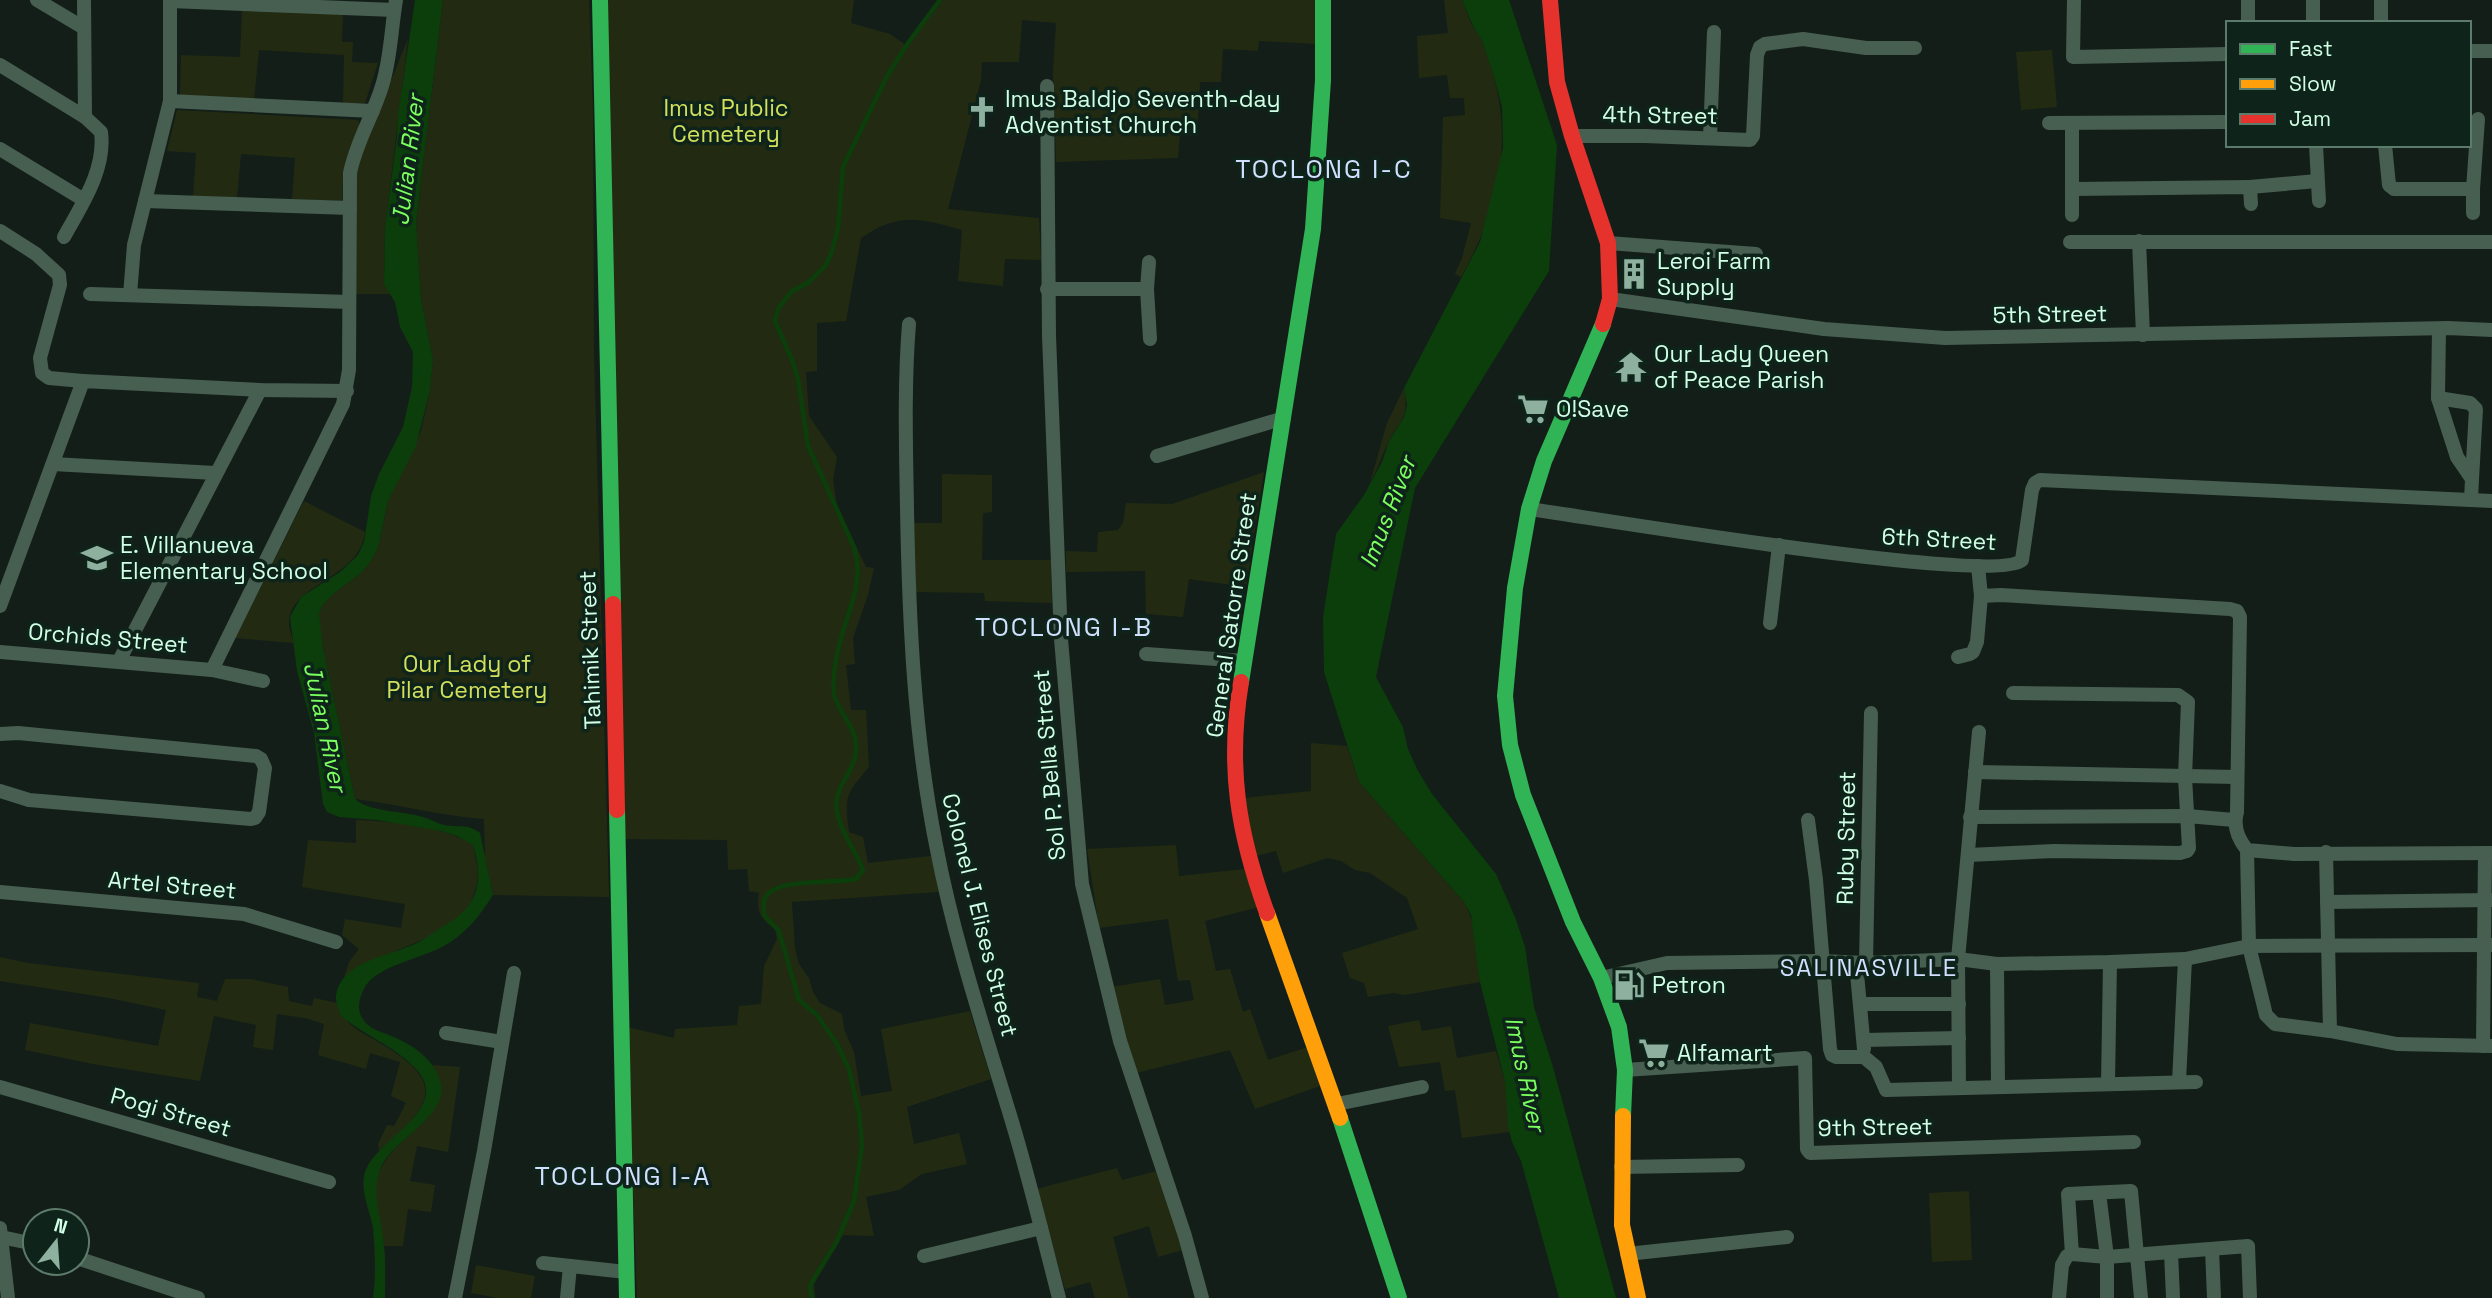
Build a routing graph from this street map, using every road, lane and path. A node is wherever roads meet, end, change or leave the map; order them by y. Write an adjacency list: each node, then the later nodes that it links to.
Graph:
1 (37, 0): 15 (street)
2 (84, 0): 15 (street)
3 (170, 0): 11 (street); 23 (street)
4 (600, 0): 159 (street, Tahimik Street)
5 (1323, 0): 69 (street, General Satorre Street)
6 (1550, 0): 30 (street)
7 (2074, 0): 20 (street)
8 (2248, 0): 12 (street)
9 (2313, 0): 13 (street)
10 (2381, 0): 14 (street)
11 (395, 5): 24 (street)
12 (2248, 21)
13 (2313, 21)
14 (2381, 21)
15 (84, 28): 25 (street)
16 (1714, 32): 31 (street)
17 (1915, 48): 31 (street, 4th Street)
18 (2471, 51): 19 (street)
19 (2492, 51)
20 (2226, 54)
21 (0, 65): 25 (street)
22 (1047, 86): 54 (street, Sol P. Bella Street)
23 (170, 101): 24 (street); 40 (street)
24 (373, 111): 43 (street)
25 (85, 117): 39 (street)
26 (2480, 119): 38 (street)
27 (2226, 122): 29 (street)
28 (2049, 123): 29 (street)
29 (2072, 124): 37 (street)
30 (1572, 136): 31 (street, 4th Street); 51 (street)
31 (1710, 138)
32 (2316, 147): 35 (street)
33 (2385, 147): 38 (street)
34 (0, 149): 39 (street)
35 (2317, 181): 36 (street); 41 (street)
36 (2250, 187): 37 (street); 42 (street)
37 (2072, 189): 45 (street)
38 (2473, 189): 44 (street)
39 (84, 200): 47 (street)
40 (145, 201): 43 (street); 57 (street)
41 (2319, 201)
42 (2251, 204)
43 (350, 208): 59 (street)
44 (2473, 213)
45 (2072, 215)
46 (0, 231): 65 (street)
47 (64, 237)
48 (2070, 242): 49 (street)
49 (2139, 242): 50 (street); 63 (street)
50 (2492, 242)
51 (1608, 243): 52 (street); 58 (street)
52 (1756, 254)
53 (1150, 262): 55 (street)
54 (1048, 289): 55 (street); 167 (street, Sol P. Bella Street)
55 (1147, 289): 64 (street)
56 (90, 294): 57 (street)
57 (131, 295): 59 (street)
58 (1610, 299): 63 (street, 5th Street); 76 (street)
59 (349, 302): 67 (street)
60 (909, 324): 145 (street, Colonel J. Elises Street)
61 (2439, 329): 62 (street, 5th Street); 63 (street, 5th Street); 68 (street)
62 (2492, 330)
63 (2143, 335)
64 (1150, 339)
65 (83, 381): 66 (street); 71 (street)
66 (260, 390): 67 (street); 72 (street)
67 (347, 391): 88 (street)
68 (2438, 397): 73 (street); 73 (street)
69 (1283, 418): 70 (street); 87 (street, General Satorre Street)
70 (1157, 456)
71 (53, 464): 72 (street); 79 (street)
72 (215, 473): 86 (street)
73 (2472, 479): 74 (street)
74 (2470, 500): 75 (street, 6th Street); 78 (street, 6th Street)
75 (2492, 501)
76 (1529, 509): 77 (street, 6th Street); 120 (street)
77 (1779, 545): 78 (street, 6th Street); 82 (street)
78 (1978, 566): 80 (street)
79 (6, 572): 81 (street)
80 (1981, 596): 85 (street); 96 (street)
81 (0, 606)
82 (1770, 623)
83 (0, 652): 86 (street, Orchids Street)
84 (1146, 654): 87 (street)
85 (1958, 657)
86 (119, 660): 88 (street, Orchids Street)
87 (1244, 661): 139 (street, General Satorre Street)
88 (212, 670): 89 (street, Orchids Street)
89 (263, 681)
90 (2013, 693): 95 (street)
91 (1871, 713): 117 (street, Ruby Street)
92 (1979, 732): 94 (street)
93 (0, 734): 97 (street)
94 (1975, 772): 95 (street); 99 (street)
95 (2185, 777): 96 (street); 98 (street)
96 (2237, 777): 101 (street)
97 (0, 791)
98 (2187, 816): 99 (street); 101 (street); 105 (street)
99 (1970, 817): 105 (street)
100 (1808, 820): 115 (street)
101 (2234, 820): 102 (street)
102 (2247, 850): 103 (street); 112 (street)
103 (2326, 852): 104 (street); 108 (street)
104 (2488, 853): 107 (street)
105 (1968, 855): 113 (street)
106 (0, 892): 109 (street, Artel Street)
107 (2488, 900): 108 (street); 111 (street)
108 (2327, 902): 110 (street)
109 (336, 942)
110 (2328, 944): 111 (street); 112 (street); 124 (street)
111 (2488, 945): 121 (street)
112 (2249, 946): 114 (street); 124 (street)
113 (1958, 959): 117 (street); 118 (street); 123 (street)
114 (2185, 959): 116 (street); 132 (street)
115 (1821, 961): 117 (street); 120 (street); 130 (street)
116 (2110, 962): 118 (street); 134 (street)
117 (1861, 963): 122 (street, Ruby Street)
118 (1997, 964): 135 (street)
119 (514, 973): 128 (street)
120 (1601, 978): 131 (street)
121 (2487, 990): 129 (street)
122 (1861, 1004): 123 (street); 127 (street, Ruby Street)
123 (1959, 1004): 126 (street)
124 (2330, 1031): 129 (street)
125 (446, 1033): 128 (street)
126 (1959, 1038): 127 (street); 138 (street)
127 (1864, 1041): 130 (street, Ruby Street)
128 (502, 1042): 163 (street)
129 (2487, 1046)
130 (1864, 1057): 138 (street)
131 (1625, 1070): 140 (street, 9th Street); 142 (street)
132 (2179, 1082): 133 (street); 134 (street)
133 (2196, 1082)
134 (2108, 1084): 135 (street)
135 (1998, 1086): 138 (street)
136 (0, 1087): 143 (street, Pogi Street)
137 (1422, 1087): 139 (street)
138 (1959, 1087)
139 (1337, 1104): 168 (street, General Satorre Street)
140 (2134, 1142)
141 (1738, 1165): 142 (street)
142 (1622, 1167): 151 (street)
143 (329, 1182)
144 (2099, 1193): 152 (street); 153 (street); 155 (street)
145 (1041, 1228): 154 (street); 166 (street, Colonel J. Elises Street)
146 (1, 1233): 148 (street); 161 (street)
147 (1787, 1237): 151 (street)
148 (21, 1239)
149 (2212, 1249): 150 (street); 174 (street); 175 (street)
150 (2171, 1252): 153 (street); 173 (street)
151 (1627, 1254): 169 (street)
152 (2072, 1254): 155 (street); 170 (street)
153 (2137, 1255): 155 (street); 172 (street)
154 (924, 1256)
155 (2107, 1257): 171 (street)
156 (91, 1263): 160 (street)
157 (543, 1263): 158 (street)
158 (570, 1266): 159 (street); 164 (street)
159 (626, 1272): 165 (street, Tahimik Street)
160 (172, 1294): 162 (street)
161 (8, 1298)
162 (198, 1298)
163 (455, 1298)
164 (567, 1298)
165 (627, 1298)
166 (1059, 1298)
167 (1202, 1298)
168 (1399, 1298)
169 (1638, 1298)
170 (2059, 1298)
171 (2107, 1298)
172 (2141, 1298)
173 (2173, 1298)
174 (2214, 1298)
175 (2250, 1298)

